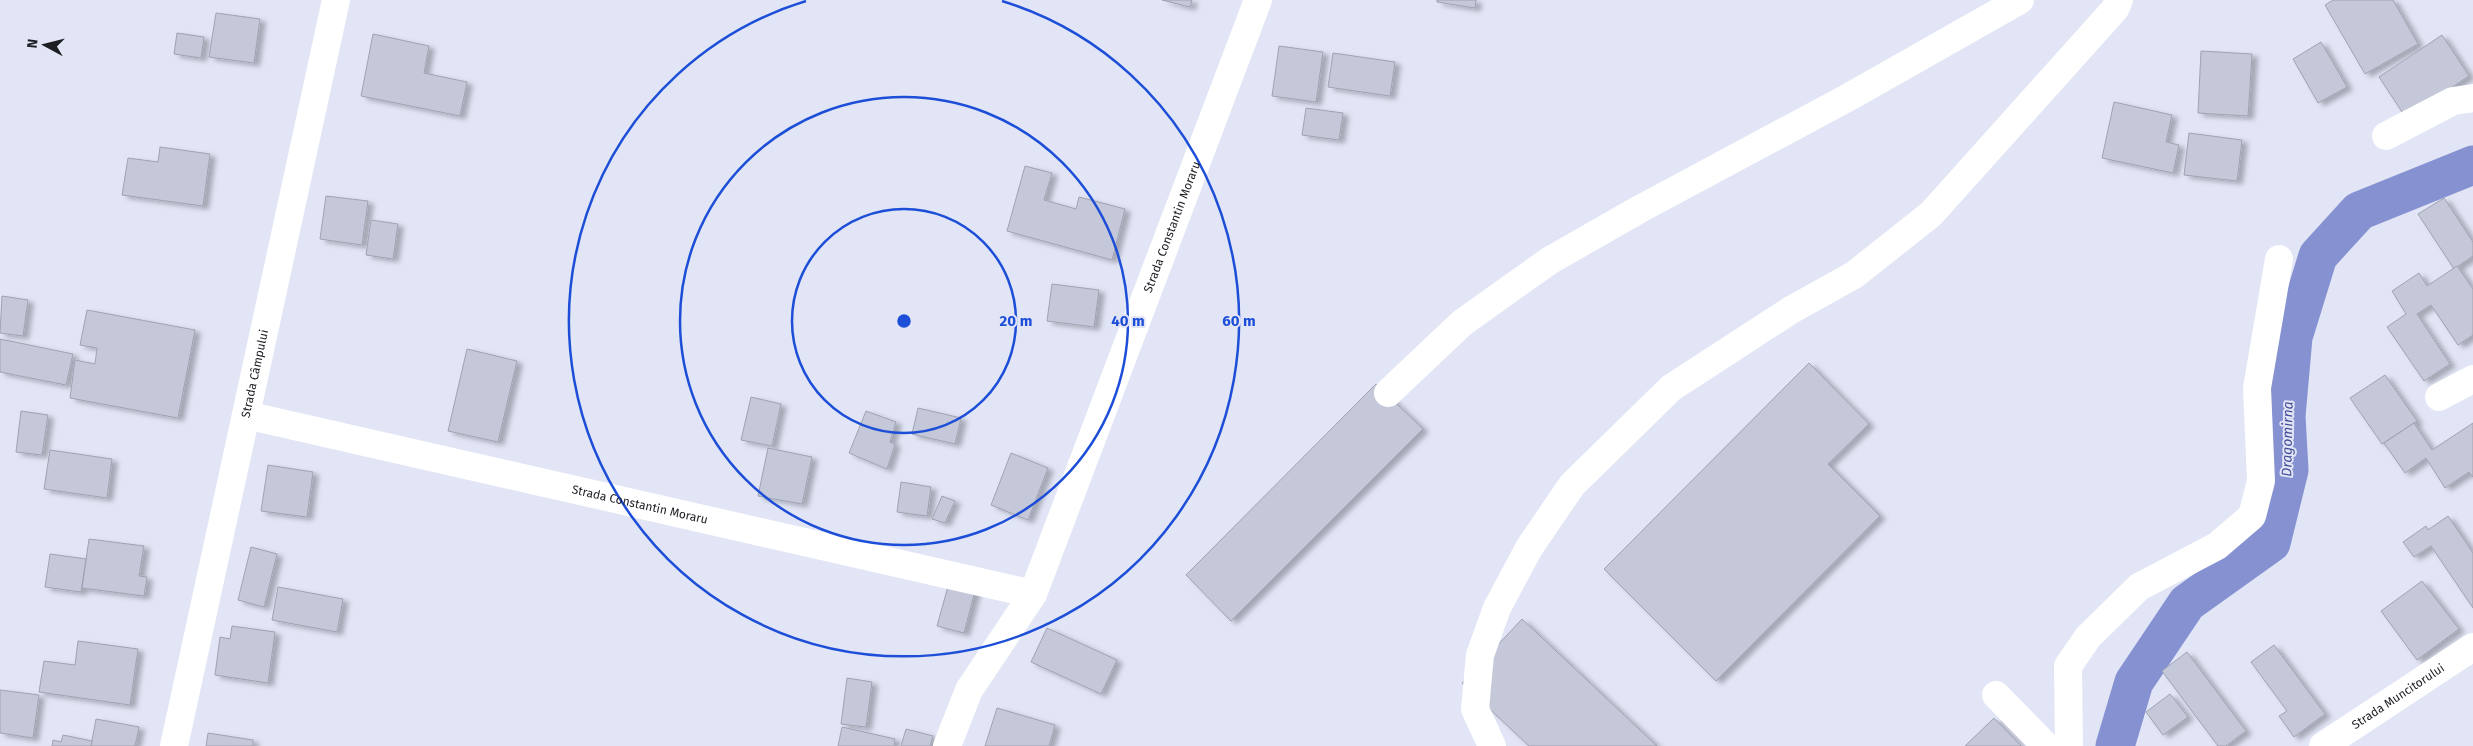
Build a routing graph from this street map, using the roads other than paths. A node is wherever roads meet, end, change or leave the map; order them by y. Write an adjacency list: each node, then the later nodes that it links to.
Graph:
1 (336, 0): 11 (street, Strada Câmpului)
2 (1258, 0): 12 (street, Strada Constantin Moraru)
3 (2020, 0): 9 (street)
4 (2119, 0): 17 (street)
5 (2473, 98): 6 (street)
6 (2386, 136)
7 (2279, 259): 19 (street)
8 (2473, 379): 10 (street)
9 (1388, 393)
10 (2440, 397)
11 (246, 415): 12 (street, Strada Constantin Moraru); 15 (street, Strada Câmpului)
12 (1033, 594): 16 (street, Strada Constantin Moraru)
13 (2473, 647): 20 (street, Strada Muncitorului)
14 (1996, 695): 18 (street)
15 (174, 746)
16 (947, 746)
17 (1492, 746)
18 (2046, 746)
19 (2069, 746)
20 (2323, 746)

